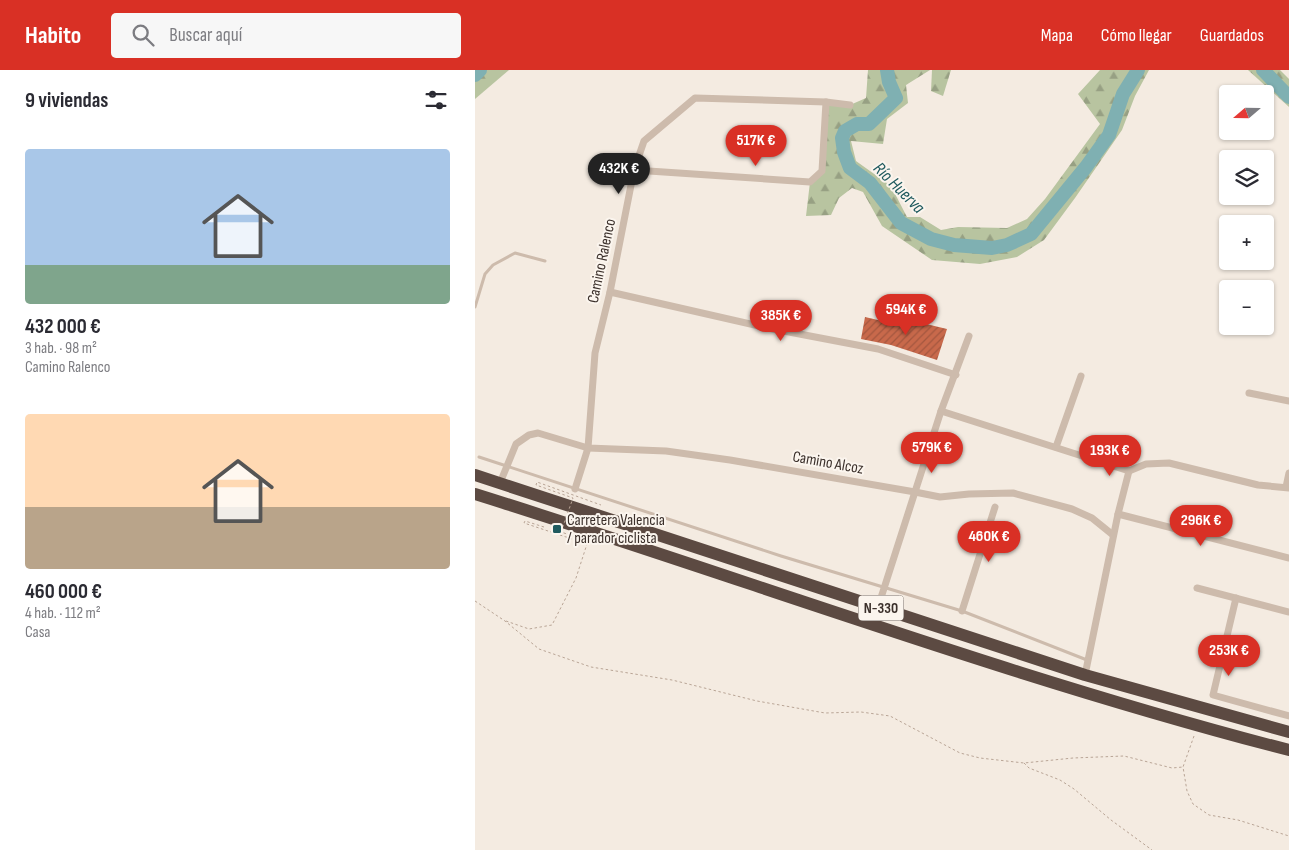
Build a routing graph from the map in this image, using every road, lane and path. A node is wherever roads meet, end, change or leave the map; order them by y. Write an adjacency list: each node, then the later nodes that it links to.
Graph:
1 (826, 102): 2 (street, Camino Ralenco); 3 (street, Camino Ralenco); 3 (street)
2 (851, 105)
3 (634, 170): 5 (street, Camino Ralenco)
4 (545, 261): 6 (lane)
5 (610, 292): 8 (street); 14 (street, Camino Ralenco)
6 (475, 308)
7 (969, 336): 8 (street)
8 (956, 375): 12 (street)
9 (1081, 376): 13 (street)
10 (1249, 393): 11 (street)
11 (1289, 401)
12 (941, 411): 13 (street); 23 (street)
13 (1056, 447): 17 (street)
14 (588, 448): 16 (street, Camino Alcoz); 22 (street, Camino Ralenco); 23 (street, Camino Alcoz)
15 (479, 457): 16 (lane)
16 (507, 466): 20 (street, Camino Alcoz); 22 (lane)
17 (1129, 471): 21 (street); 27 (street)
18 (1289, 473): 21 (street)
19 (475, 476): 20 (highway, N-330)
20 (500, 484): 36 (highway, N-330)
21 (1287, 487)
22 (575, 489): 32 (lane)
23 (915, 492): 29 (street, Camino Alcoz); 32 (street)
24 (475, 494): 43 (highway, N-330)
25 (601, 505): 30 (path, bridge)
26 (995, 507): 37 (street)
27 (1117, 514): 29 (street); 31 (street)
28 (544, 527): 30 (path, bridge)
29 (1113, 535): 40 (street)
30 (587, 544): 39 (path)
31 (1289, 558)
32 (883, 588): 36 (street); 37 (lane)
33 (1197, 588): 34 (street)
34 (1236, 598): 38 (street); 42 (street)
35 (475, 601): 39 (path)
36 (878, 607): 41 (highway, N-330)
37 (962, 612): 40 (lane)
38 (1289, 612)
39 (505, 621): 46 (path)
40 (1088, 660): 41 (street)
41 (1085, 675): 44 (highway, N-330)
42 (1289, 716)
43 (1196, 726): 45 (highway, N-330); 47 (path)
44 (1289, 732)
45 (1289, 750)
46 (1024, 763): 47 (path); 49 (path)
47 (1183, 767): 48 (path)
48 (1289, 836)
49 (1152, 850)

